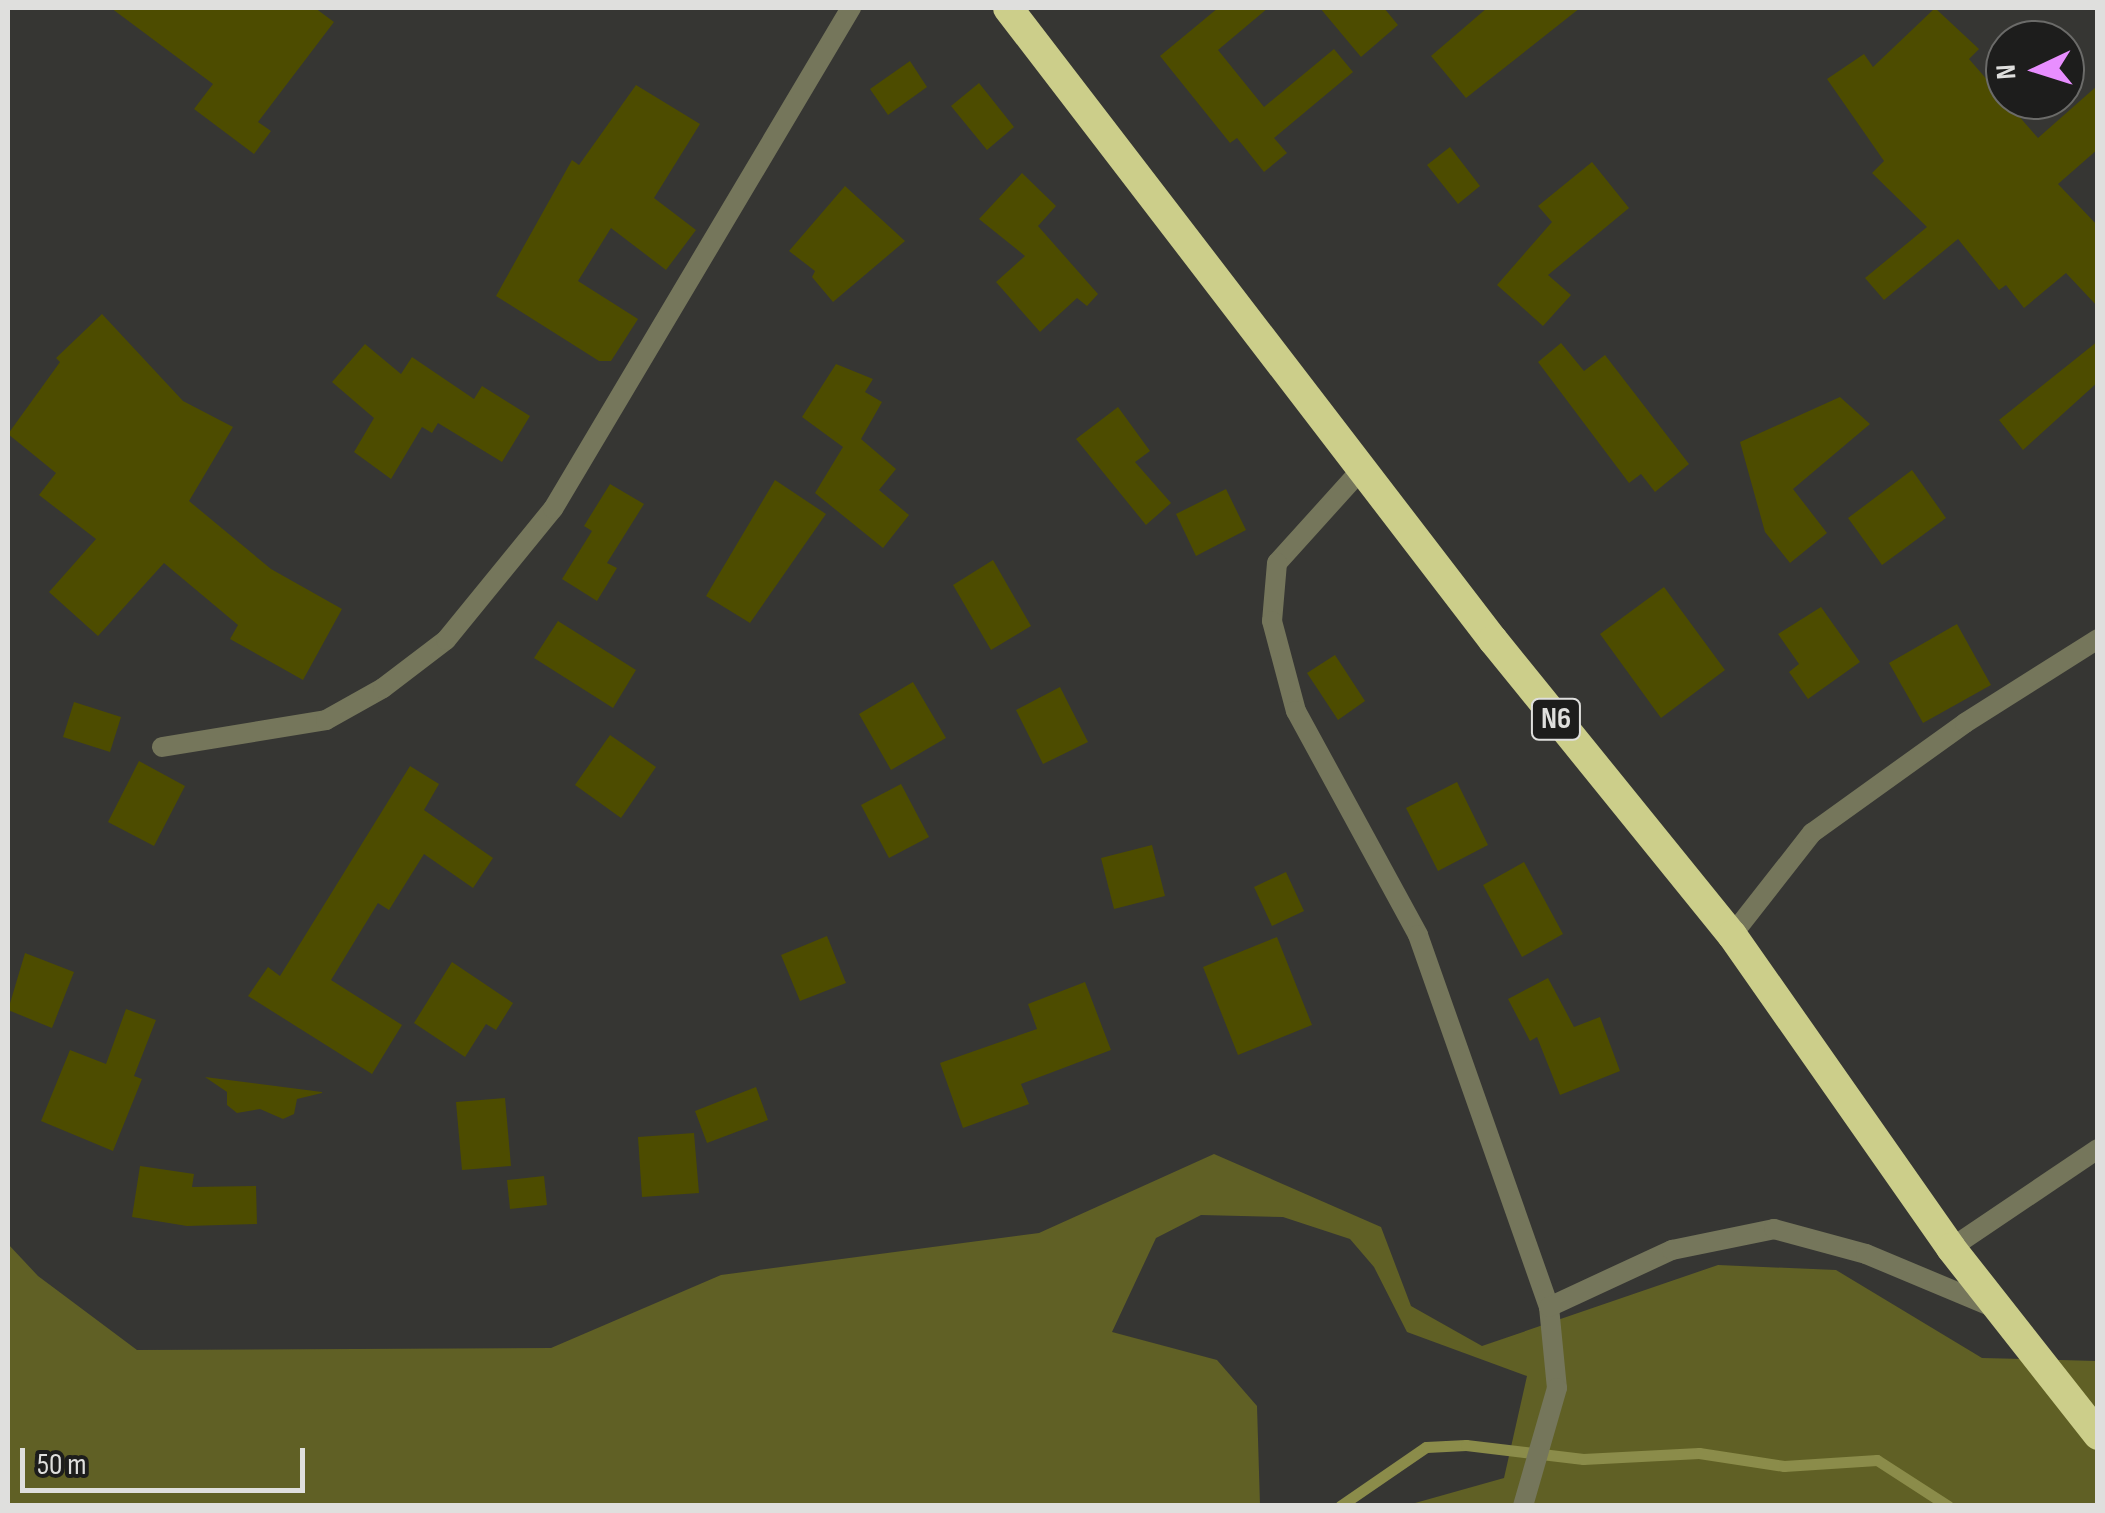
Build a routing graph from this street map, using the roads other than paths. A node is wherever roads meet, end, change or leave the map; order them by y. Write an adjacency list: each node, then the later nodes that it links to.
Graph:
1 (852, 8): 5 (street)
2 (1008, 8): 3 (highway, N6)
3 (1361, 470): 6 (highway, N6); 9 (street)
4 (2098, 639): 6 (street)
5 (162, 747)
6 (1732, 934): 8 (highway, N6)
7 (2098, 1150): 8 (street)
8 (1951, 1248): 10 (highway, N6)
9 (1548, 1307): 10 (street); 12 (street)
10 (2004, 1312): 11 (highway, N6)
11 (2098, 1435)
12 (1526, 1499)

